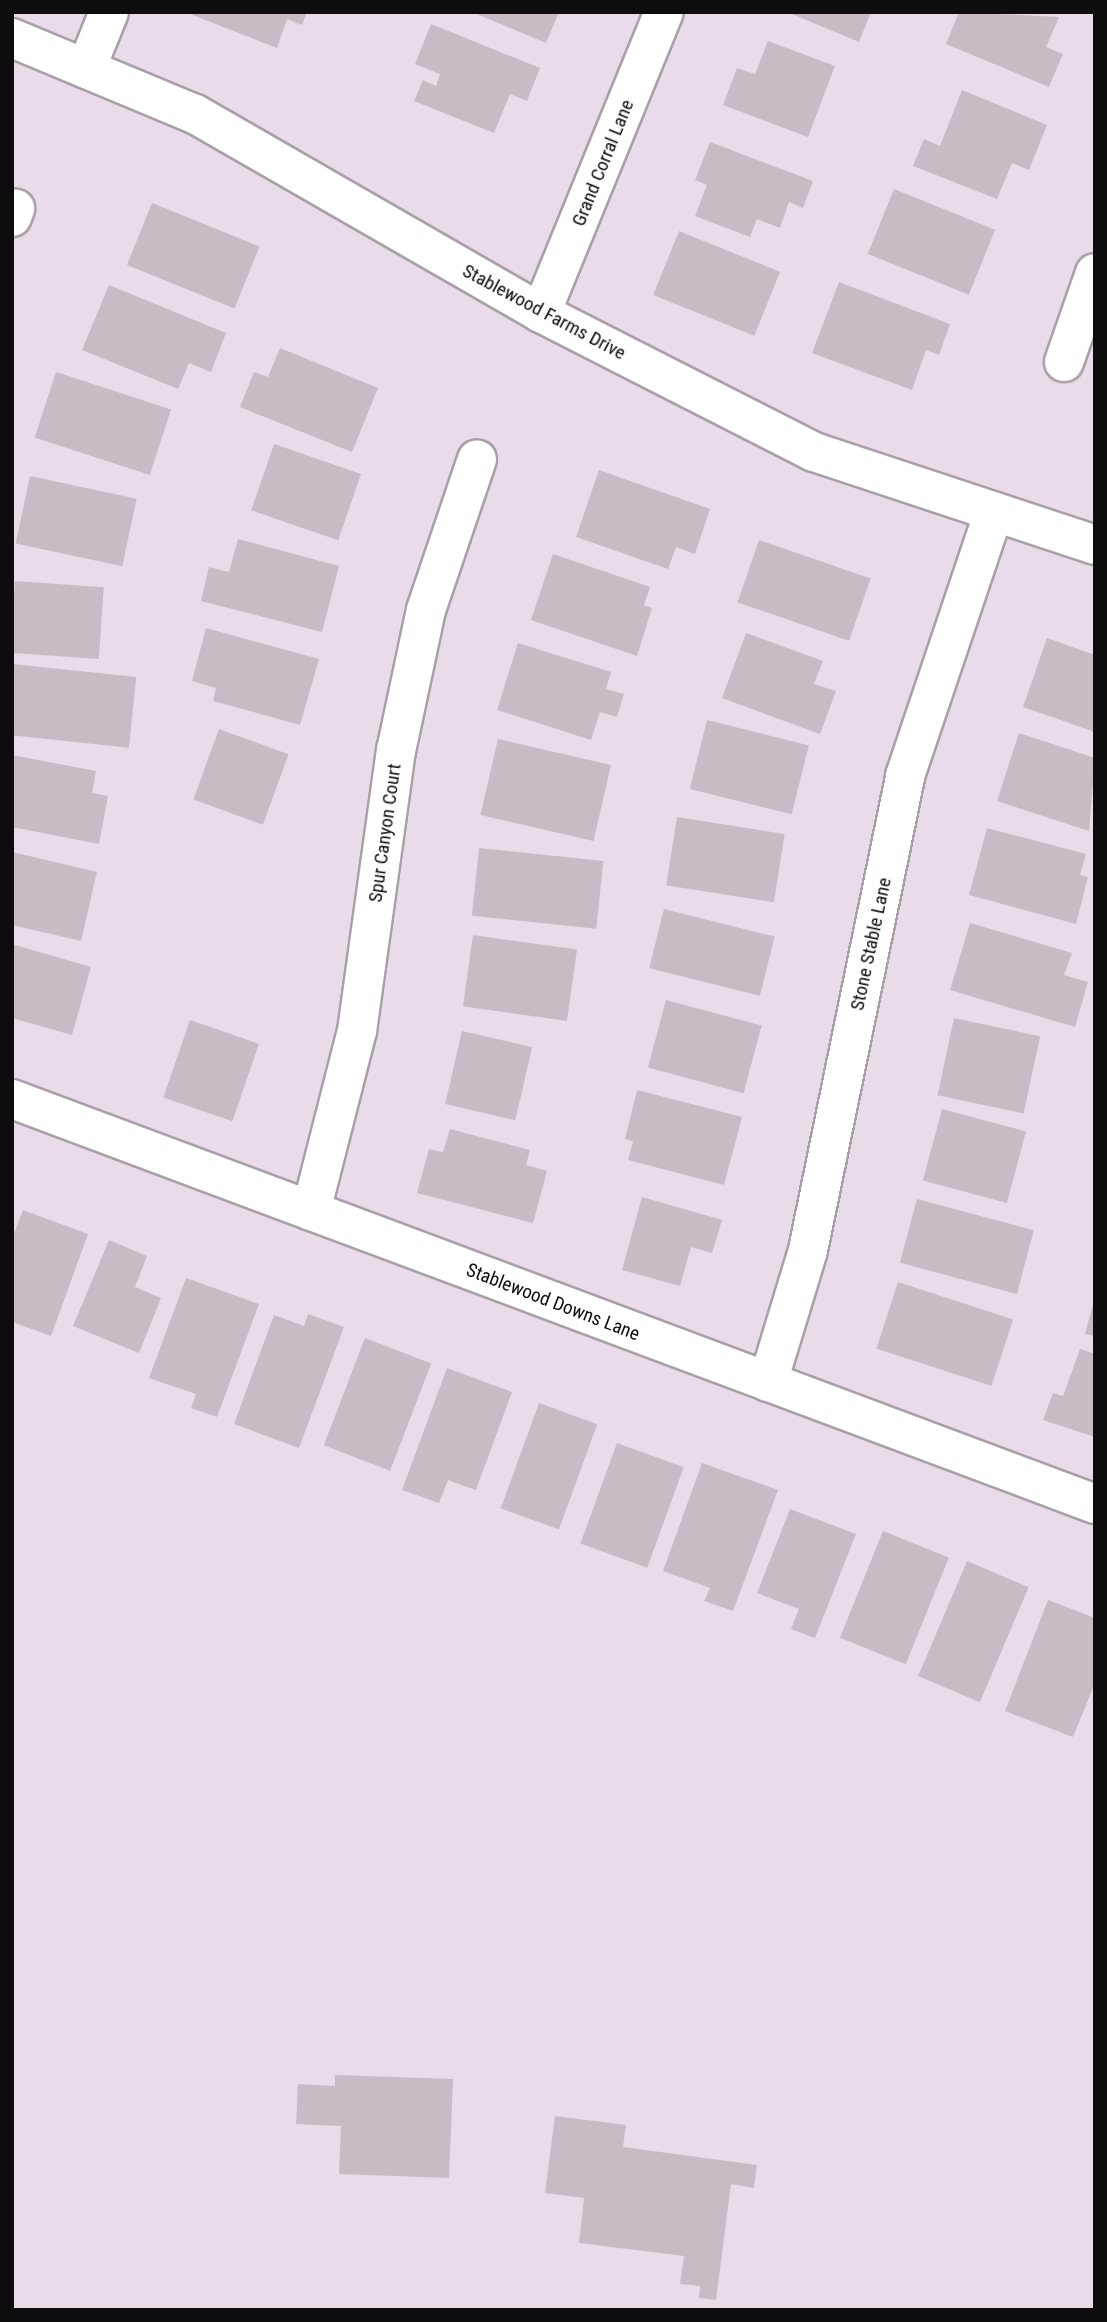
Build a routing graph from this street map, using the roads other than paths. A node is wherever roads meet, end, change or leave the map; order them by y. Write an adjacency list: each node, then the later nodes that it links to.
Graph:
1 (109, 12): 4 (street)
2 (664, 12): 6 (street, Grand Corral Lane)
3 (12, 38): 4 (street, Stablewood Farms Drive)
4 (86, 69): 6 (street, Stablewood Farms Drive)
5 (1095, 273): 7 (street)
6 (541, 313): 9 (street, Stablewood Farms Drive)
7 (1064, 362)
8 (477, 459): 12 (street, Spur Canyon Court)
9 (994, 512): 10 (street, Stablewood Farms Drive); 13 (street, Stone Stable Lane)
10 (1095, 545)
11 (12, 1099): 12 (street, Stablewood Downs Lane)
12 (312, 1211): 13 (street, Stablewood Downs Lane)
13 (768, 1382): 14 (street, Stablewood Downs Lane)
14 (1095, 1504)

